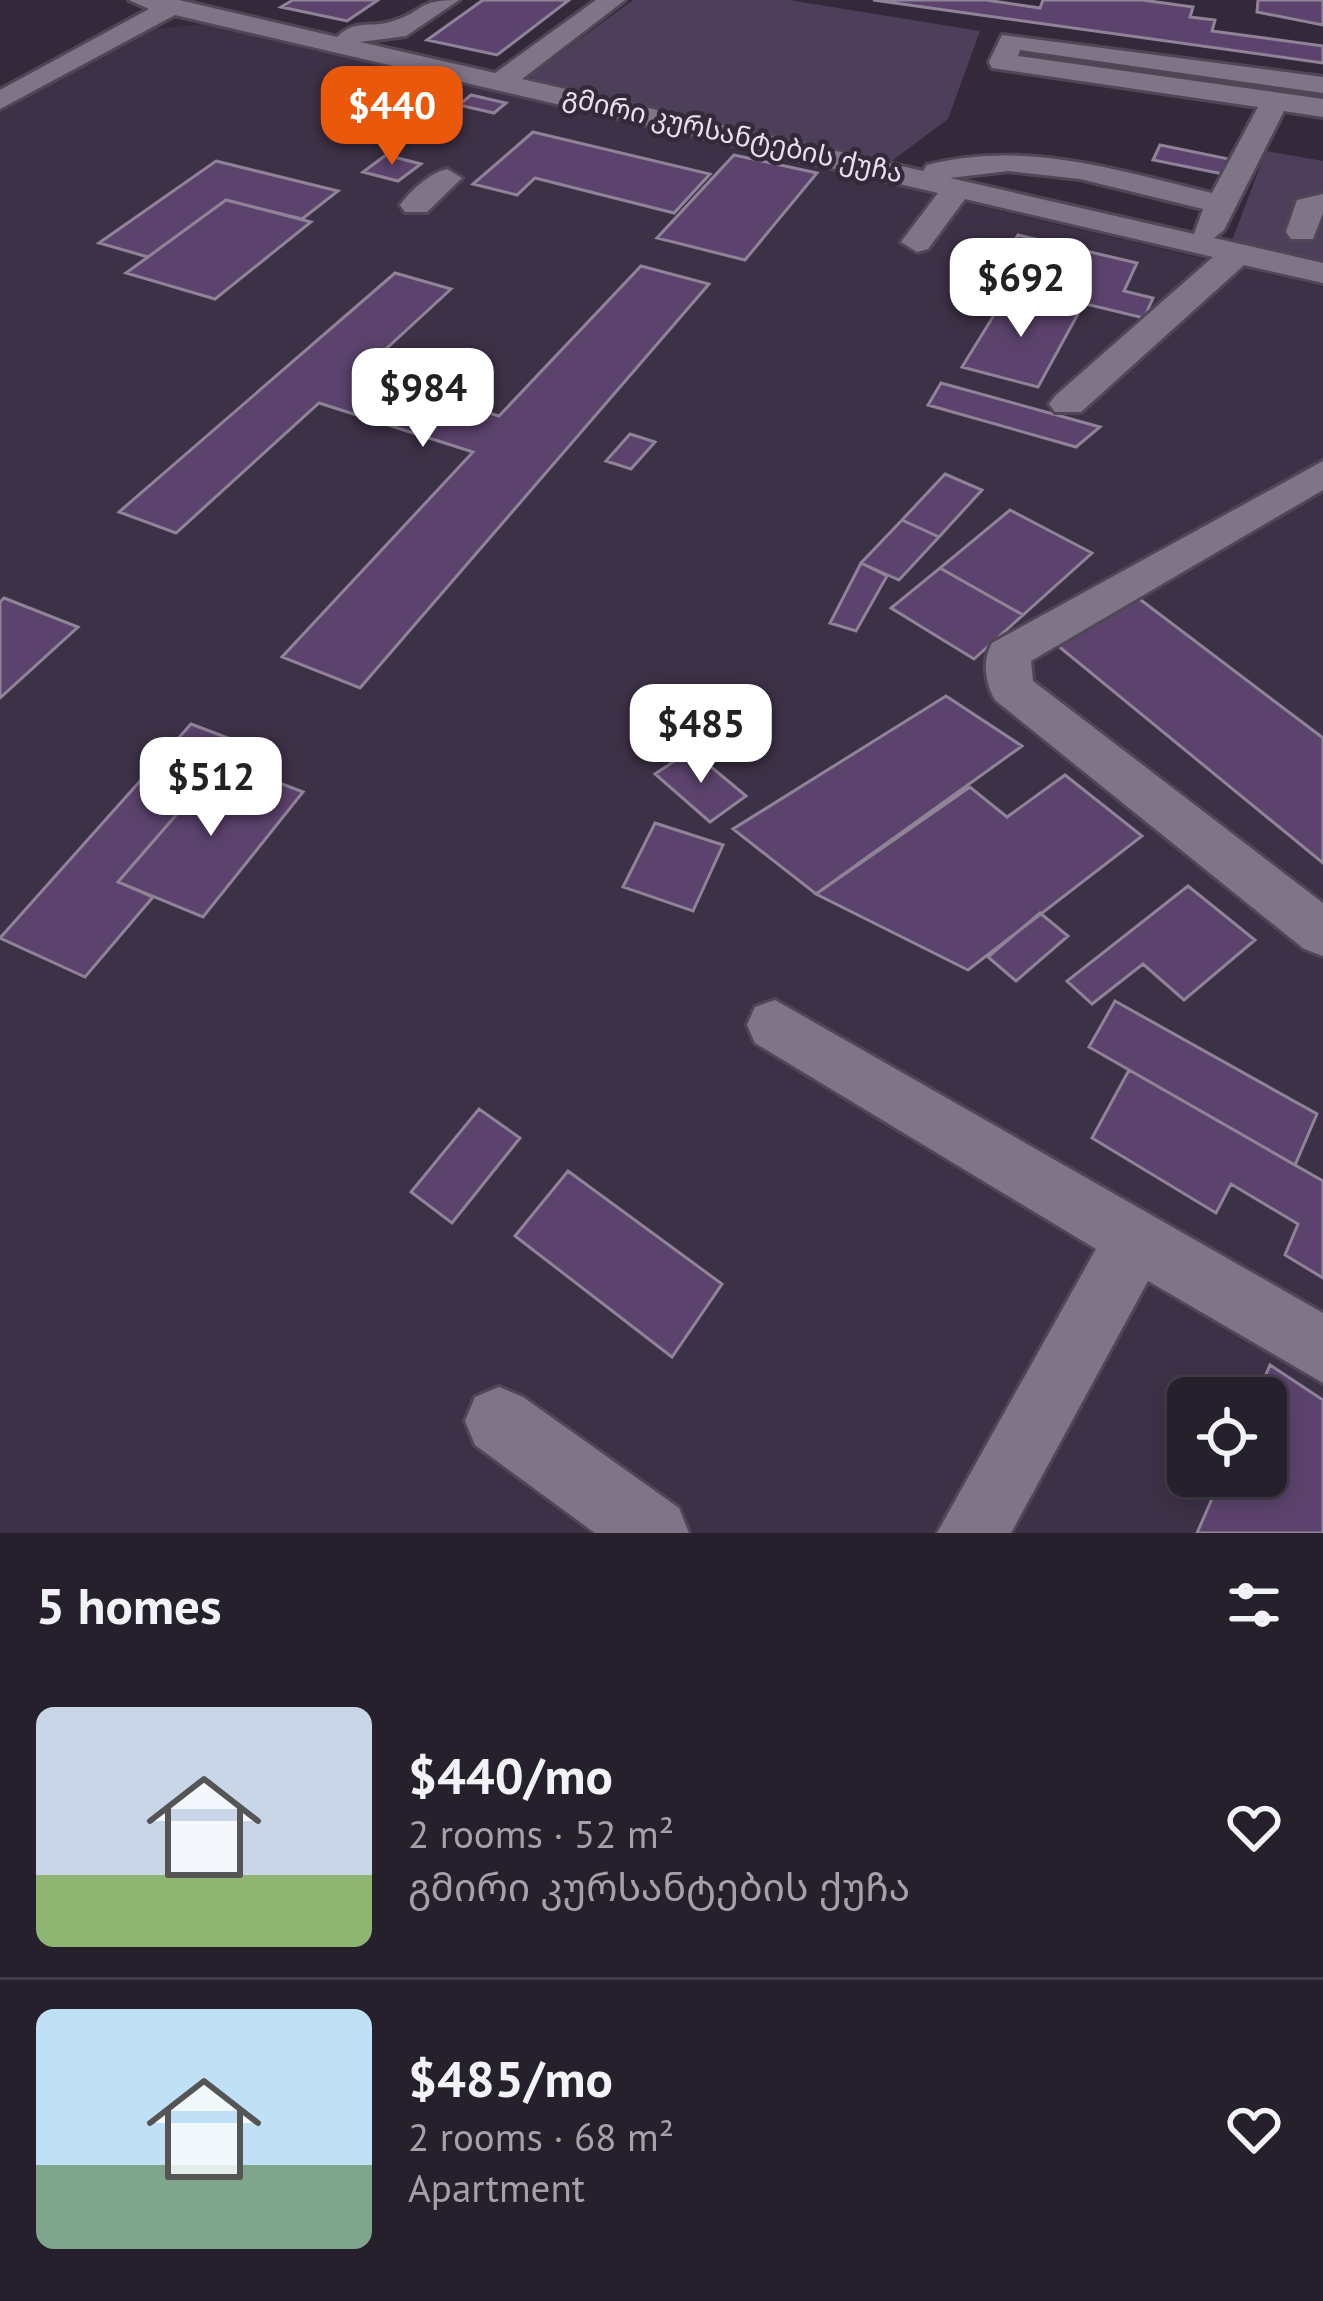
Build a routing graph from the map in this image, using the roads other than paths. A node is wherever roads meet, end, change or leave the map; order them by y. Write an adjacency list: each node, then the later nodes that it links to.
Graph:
1 (142, 0): 4 (street, გმირი კურსანტების ქუჩა)
2 (446, 0): 5 (street)
3 (612, 0): 6 (street)
4 (173, 6): 5 (street, გმირი კურსანტების ქუჩა); 8 (street)
5 (351, 37): 6 (street, გმირი კურსანტების ქუჩა)
6 (501, 82): 11 (street, გმირი კურსანტების ქუჩა)
7 (1323, 85): 9 (street)
8 (0, 101)
9 (1275, 101): 10 (street); 15 (street)
10 (1323, 108)
11 (920, 177): 13 (street, გმირი კურსანტების ქუჩა); 15 (street)
12 (447, 178): 16 (street)
13 (959, 186): 18 (street); 19 (street, გმირი კურსანტების ქუჩა)
14 (1323, 203): 17 (street)
15 (1221, 204): 19 (street)
16 (416, 205)
17 (1302, 232)
18 (917, 242)
19 (1201, 243): 20 (street, გმირი კურსანტების ქუჩა)
20 (1238, 252): 21 (street, გმირი კურსანტების ქუჩა); 22 (street)
21 (1323, 273)
22 (1068, 404)
23 (1323, 473): 24 (street)
24 (1282, 496): 25 (street); 26 (street)
25 (1323, 524)
26 (1323, 933)
27 (775, 1025): 28 (street)
28 (1136, 1240): 29 (street); 32 (street)
29 (1323, 1350)
30 (499, 1421): 31 (street)
31 (654, 1533)
32 (973, 1533)

